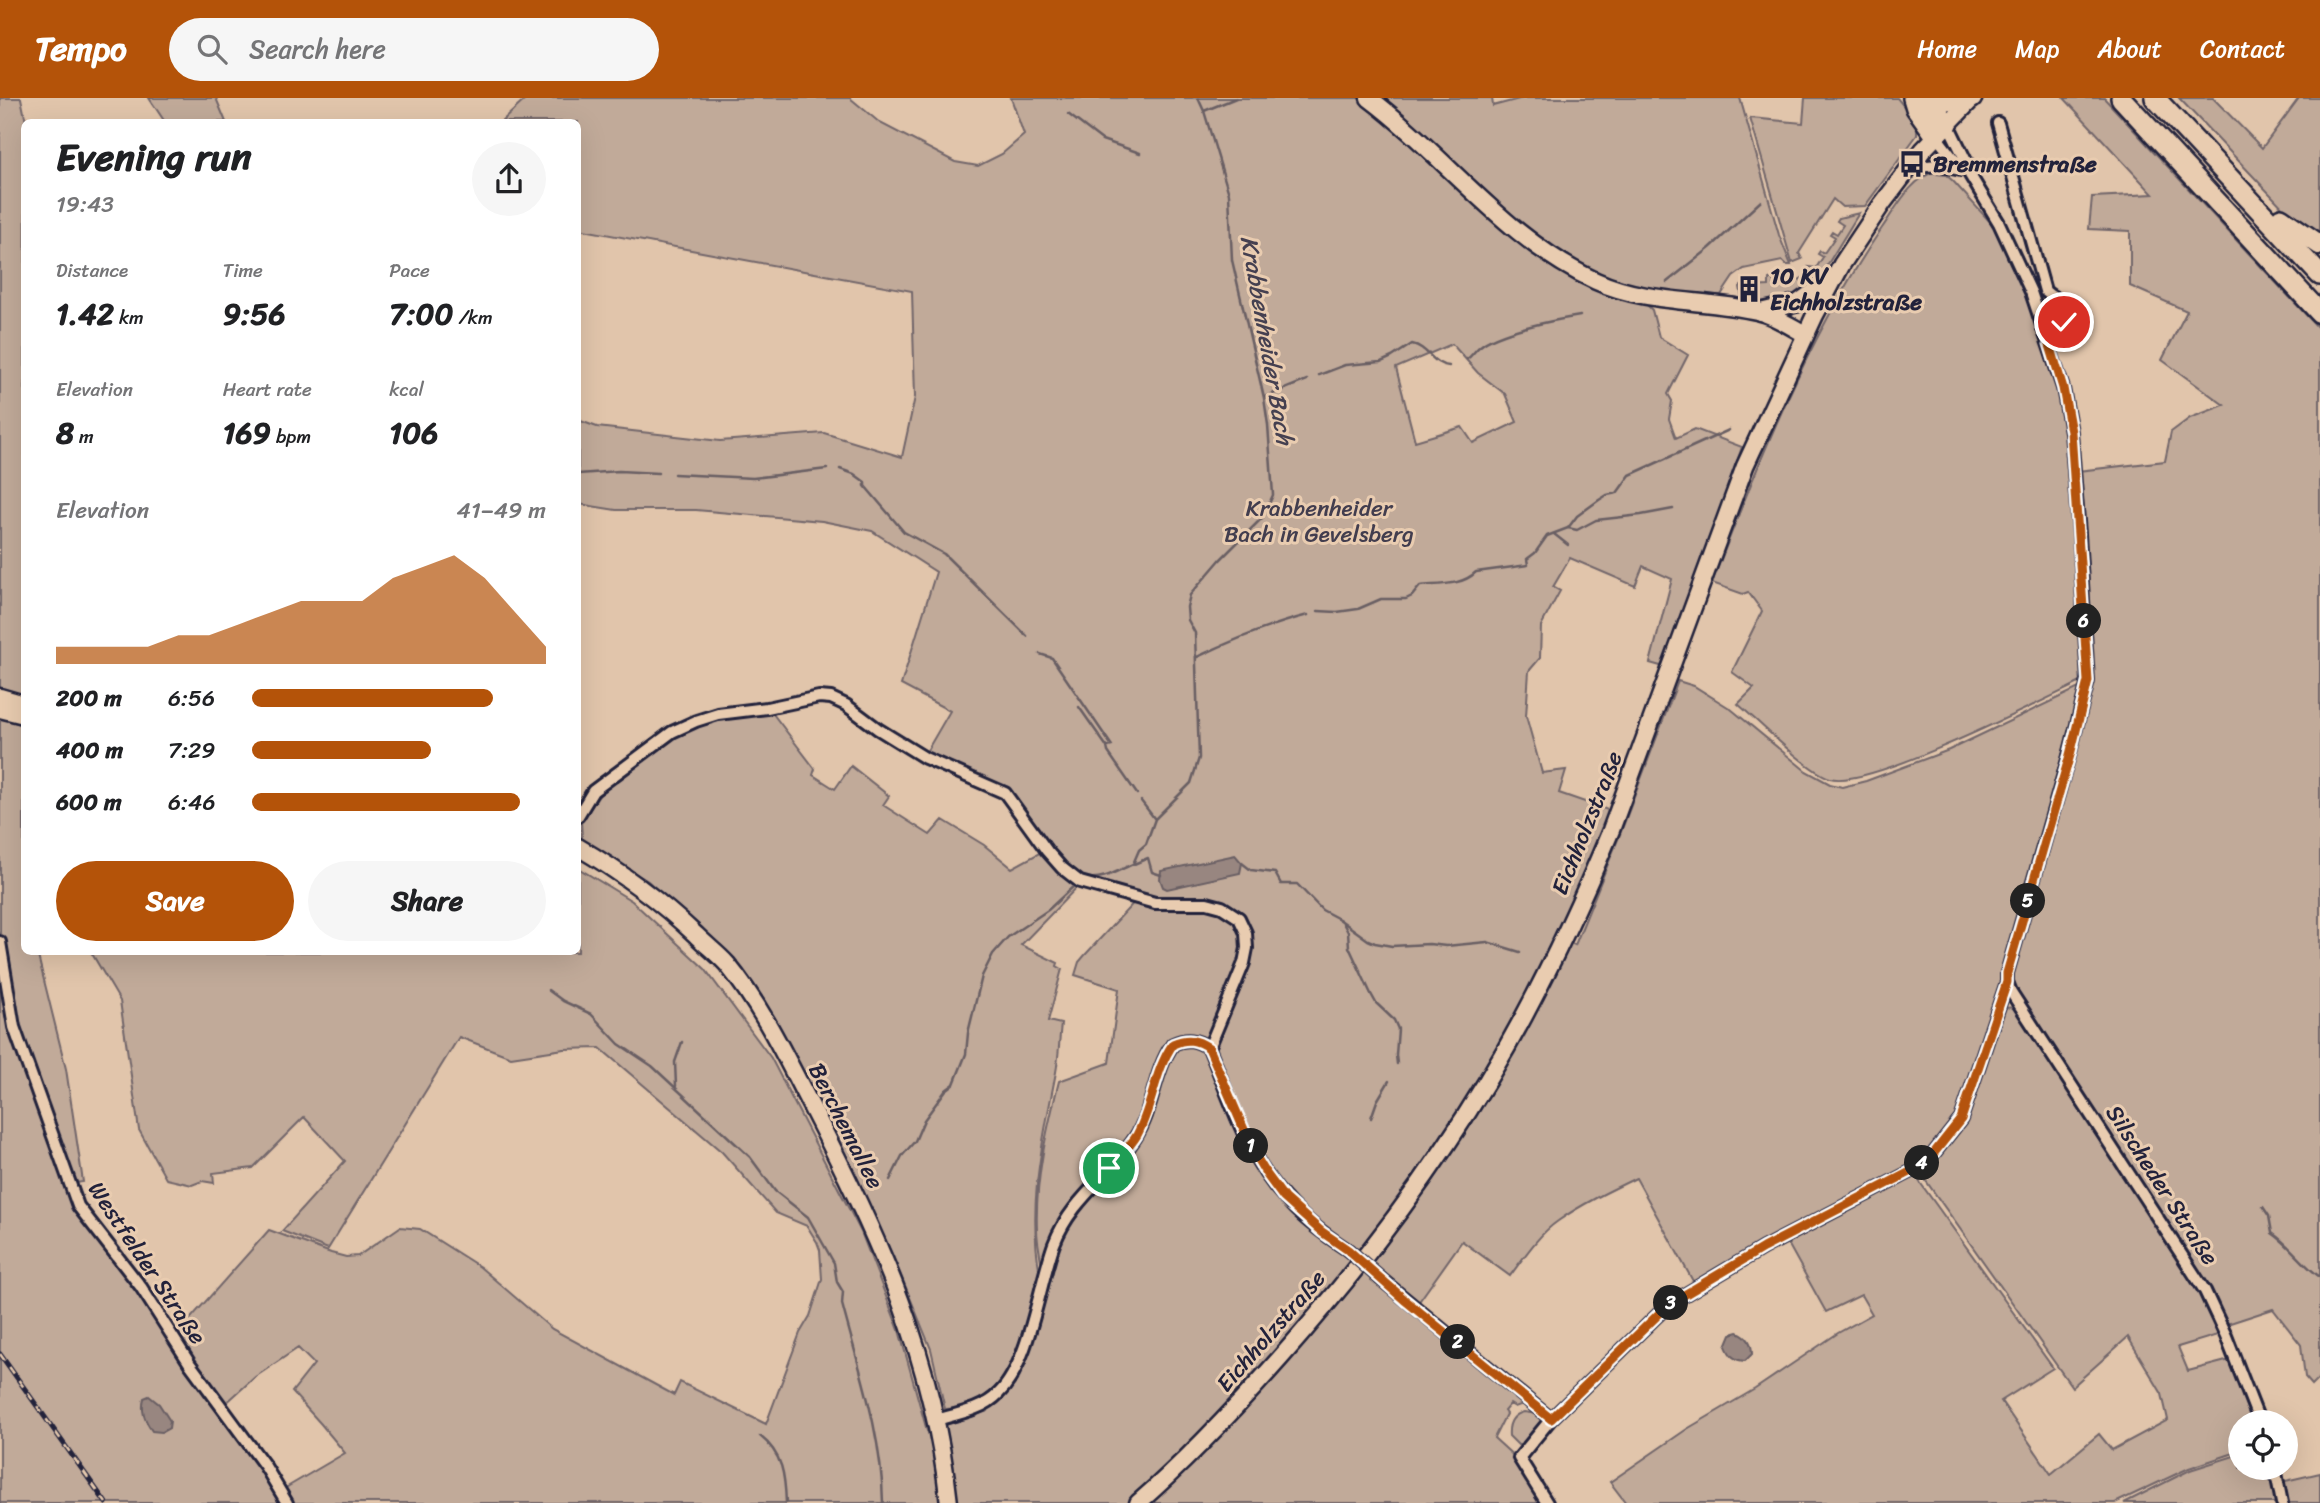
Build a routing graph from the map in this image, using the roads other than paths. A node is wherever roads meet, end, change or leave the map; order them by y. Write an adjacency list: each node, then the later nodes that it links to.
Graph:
1 (1369, 98): 14 (main road)
2 (1972, 98): 5 (highway); 7 (main road, Eichholzstraße)
3 (2121, 98): 15 (highway)
4 (2155, 98): 10 (highway)
5 (1921, 99): 7 (highway)
6 (1998, 123): 16 (street)
7 (1942, 130): 8 (main road, Eichholzstraße); 9 (street); 9 (street)
8 (1908, 168): 9 (street); 13 (main road, Eichholzstraße)
9 (1965, 172): 16 (street)
10 (2245, 194): 11 (highway); 12 (highway)
11 (2320, 245)
12 (2320, 275)
13 (1835, 277): 14 (main road); 17 (main road, Eichholzstraße)
14 (1760, 312): 17 (main road)
15 (2320, 313)
16 (2046, 332): 25 (street)
17 (1805, 334): 33 (main road, Eichholzstraße)
18 (0, 697): 19 (main road)
19 (21, 703)
20 (0, 709): 21 (main road)
21 (21, 714)
22 (581, 811): 26 (street)
23 (581, 849): 29 (main road, Berchemallee)
24 (0, 942): 31 (street, Westfelder Straße)
25 (2007, 982): 27 (street, Silscheder Straße); 28 (street)
26 (1209, 1048): 28 (street, bridge); 29 (street)
27 (2255, 1410)
28 (1551, 1419): 34 (street)
29 (936, 1420): 32 (main road, Berchemallee)
30 (2277, 1480): 35 (street)
31 (287, 1503)
32 (949, 1503)
33 (1138, 1503)
34 (1547, 1503)
35 (2282, 1503)

